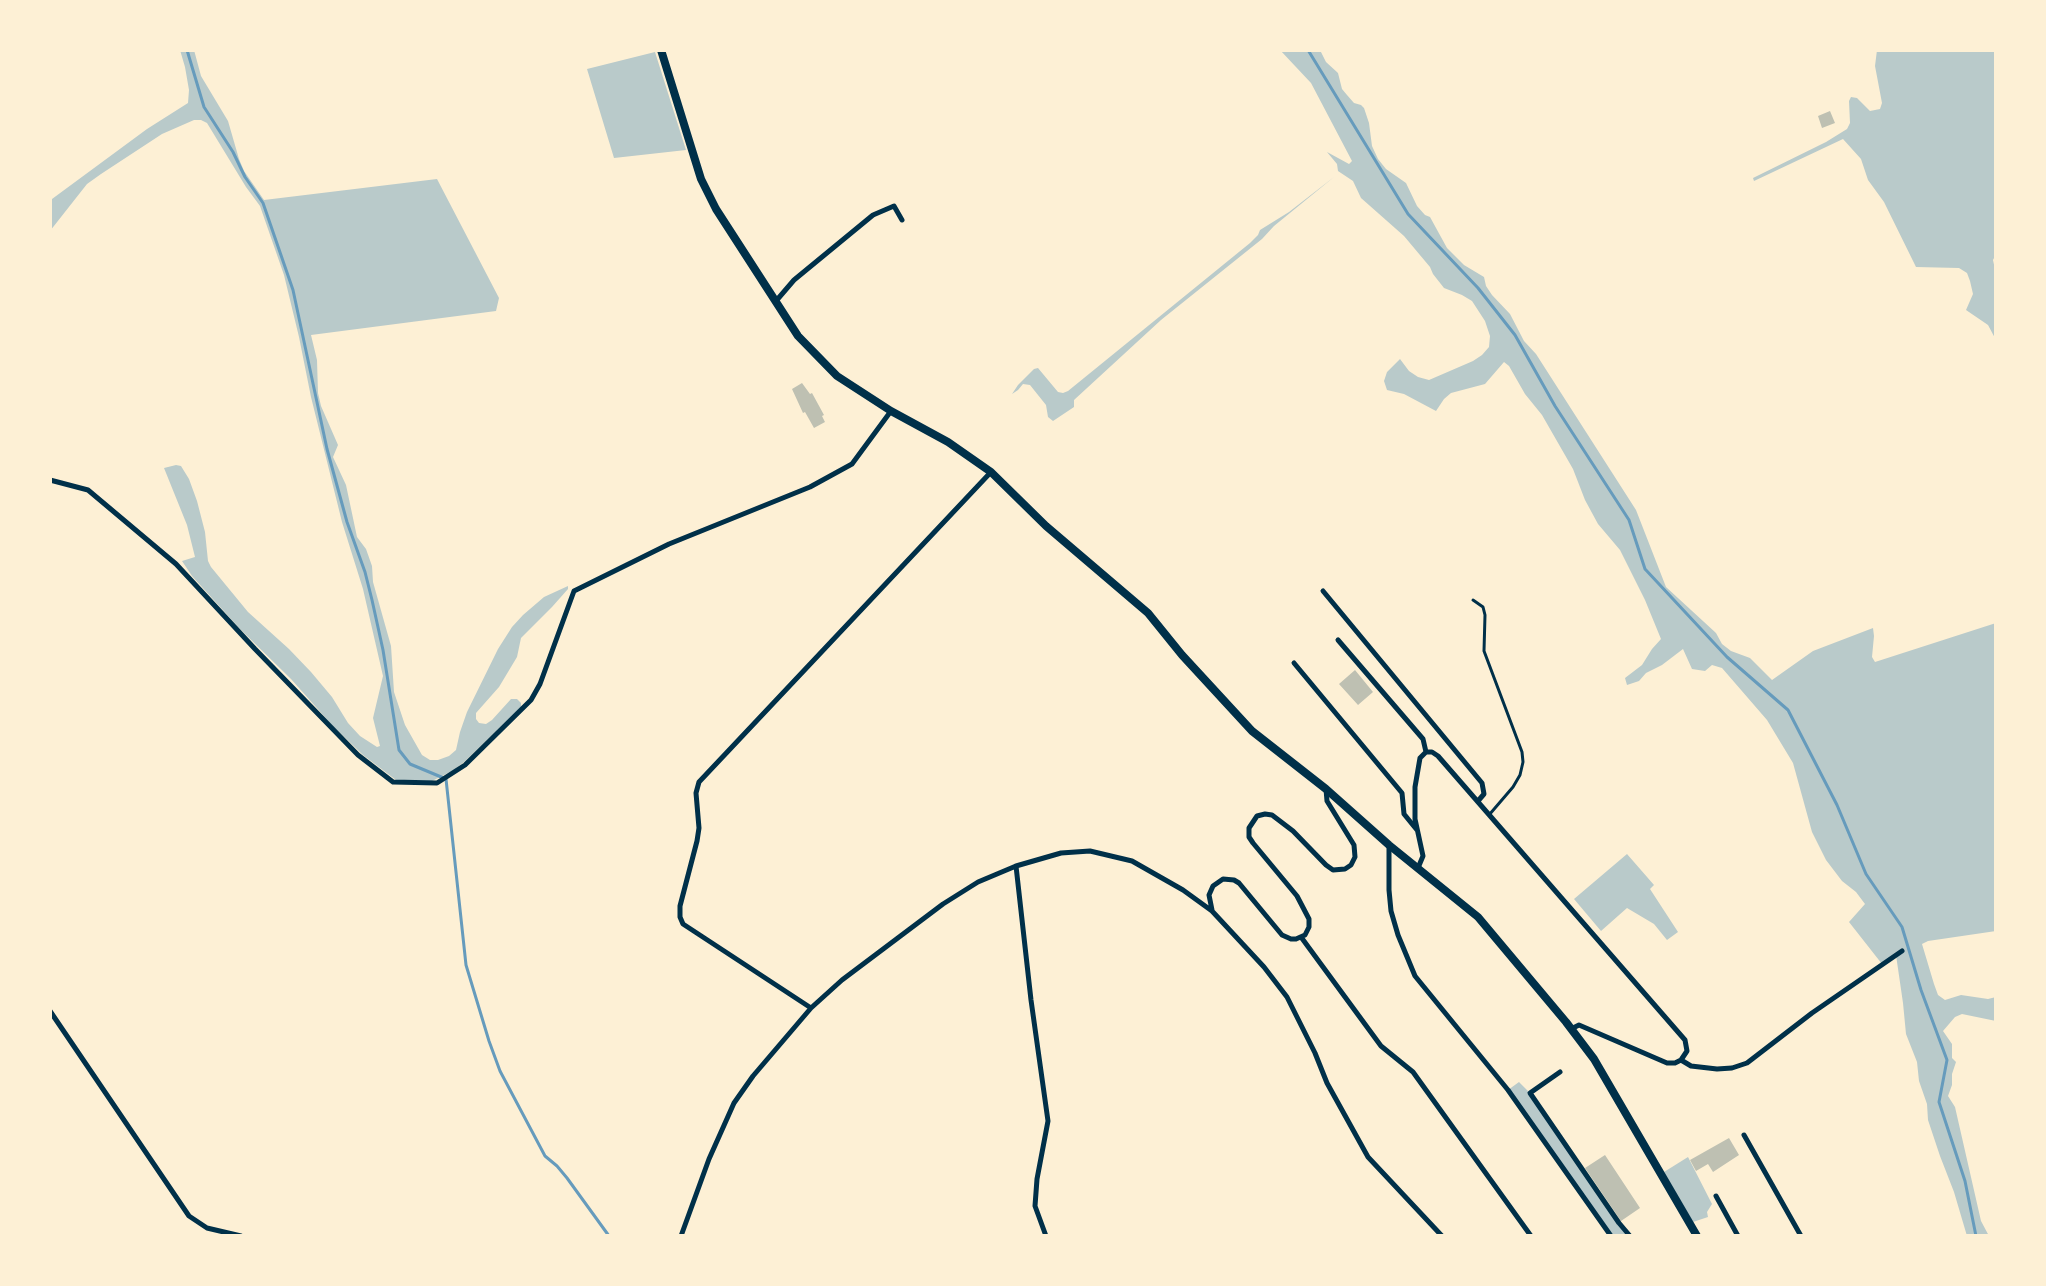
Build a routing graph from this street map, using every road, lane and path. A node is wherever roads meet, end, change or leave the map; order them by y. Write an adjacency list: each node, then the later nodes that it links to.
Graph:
1 (661, 50): 3 (main road)
2 (902, 220): 3 (street)
3 (775, 302): 4 (main road)
4 (891, 411): 5 (main road); 6 (street)
5 (991, 472): 12 (main road); 22 (street)
6 (50, 480)
7 (1323, 591): 13 (street)
8 (1473, 600): 14 (lane)
9 (1338, 640): 11 (street)
10 (1294, 663): 15 (street)
11 (1426, 752): 13 (street); 15 (street)
12 (1326, 789): 16 (main road); 20 (street)
13 (1478, 801): 14 (street)
14 (1489, 815): 25 (street)
15 (1417, 830): 18 (street)
16 (1389, 845): 18 (main road); 34 (street)
17 (1016, 866): 19 (street); 22 (street); 31 (street)
18 (1418, 869): 24 (main road)
19 (1212, 911): 20 (street); 32 (street)
20 (1301, 937): 33 (street)
21 (1902, 951): 25 (street)
22 (811, 1008): 30 (street)
23 (50, 1011): 29 (street)
24 (1571, 1029): 25 (street); 36 (main road)
25 (1681, 1060)
26 (1560, 1072): 35 (street)
27 (1744, 1135): 38 (street)
28 (1716, 1196): 37 (street)
29 (241, 1236)
30 (681, 1236)
31 (1046, 1236)
32 (1442, 1236)
33 (1531, 1236)
34 (1611, 1236)
35 (1630, 1236)
36 (1697, 1236)
37 (1738, 1236)
38 (1801, 1236)

